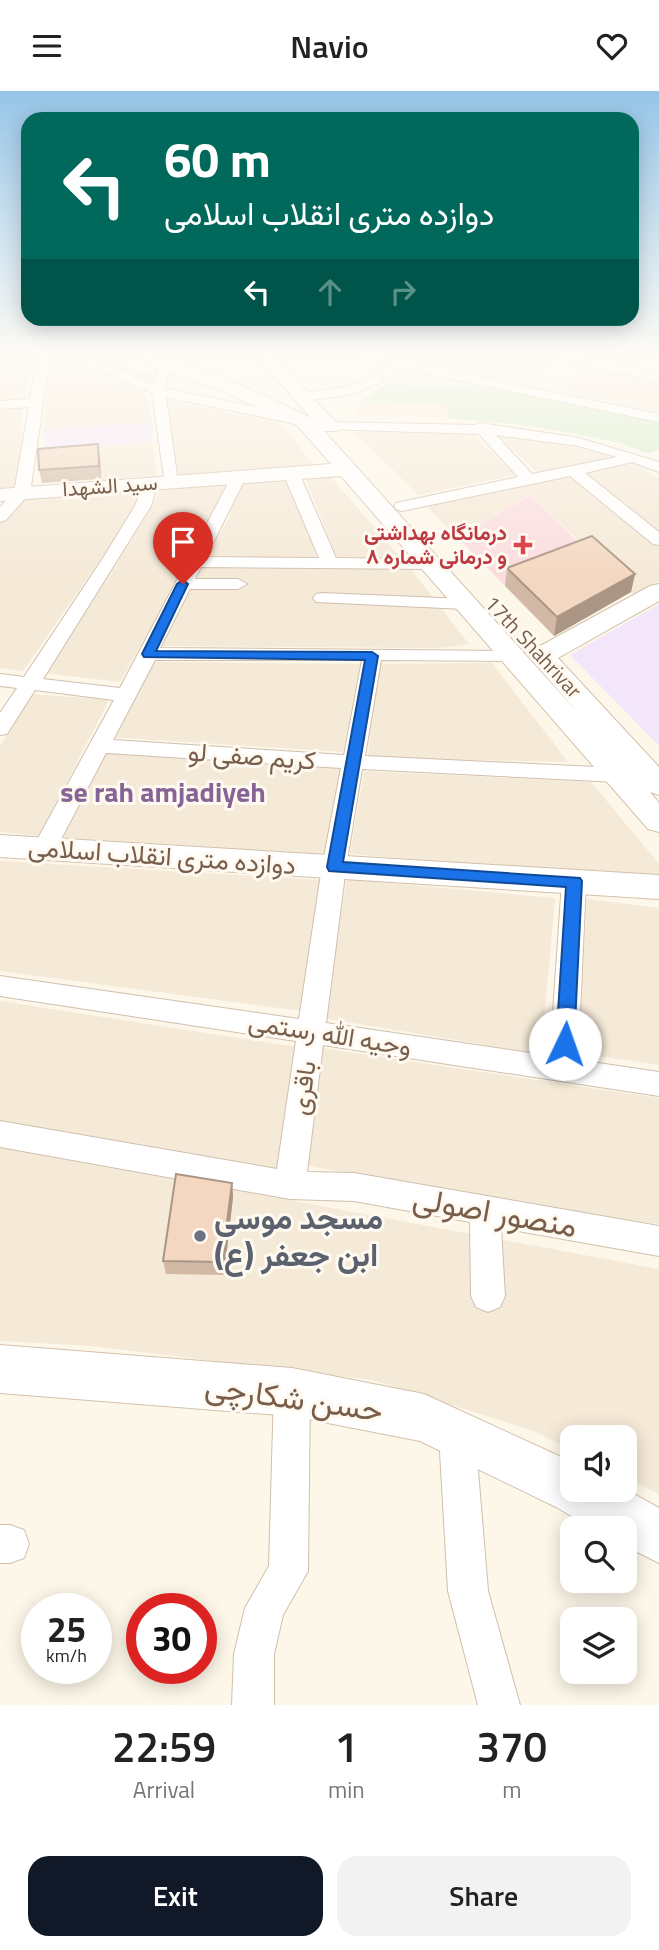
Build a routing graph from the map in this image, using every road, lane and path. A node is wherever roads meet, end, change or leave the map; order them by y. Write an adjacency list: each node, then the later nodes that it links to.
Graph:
1 (31, 431): 16 (street)
2 (159, 431): 15 (street)
3 (322, 431): 10 (main road, 17th Shahrivar)
4 (328, 431): 18 (main road, 17th Shahrivar)
5 (485, 431): 14 (street)
6 (514, 431): 8 (street)
7 (659, 453): 8 (street)
8 (636, 457): 9 (street); 11 (street)
9 (659, 467)
10 (346, 469): 12 (main road, سید الشهدا); 23 (main road, 17th Shahrivar)
11 (572, 470): 14 (street); 20 (street)
12 (292, 473): 13 (main road, سید الشهدا); 22 (street)
13 (238, 477): 15 (main road, سید الشهدا); 21 (street)
14 (529, 479): 18 (street)
15 (160, 482): 16 (main road, سید الشهدا); 34 (street)
16 (22, 493): 17 (main road, سید الشهدا); 19 (street)
17 (0, 495)
18 (402, 506): 32 (main road, 17th Shahrivar)
19 (0, 517)
20 (659, 540)
21 (193, 562): 22 (street); 24 (street)
22 (330, 562): 23 (street)
23 (430, 564): 28 (main road, 17th Shahrivar)
24 (183, 584): 25 (street); 29 (street)
25 (238, 584)
26 (659, 591): 32 (main road)
27 (322, 598): 28 (street)
28 (465, 604): 31 (main road, 17th Shahrivar)
29 (148, 654): 30 (street); 35 (street)
30 (372, 656): 31 (street); 38 (street, باقری)
31 (511, 656): 39 (main road, 17th Shahrivar)
32 (542, 656): 40 (main road, 17th Shahrivar)
33 (0, 680): 34 (street)
34 (30, 684): 35 (street); 36 (street)
35 (125, 695): 37 (street)
36 (0, 729)
37 (98, 746): 38 (street, کریم صفی لو); 43 (street)
38 (354, 762): 39 (street, کریم صفی لو); 44 (street, باقری)
39 (617, 775): 41 (main road, 17th Shahrivar)
40 (659, 785)
41 (659, 822)
42 (0, 846): 43 (main road, دوازده متری انقلاب اسلامی)
43 (44, 849): 44 (main road, دوازده متری انقلاب اسلامی)
44 (334, 867): 45 (main road, دوازده متری انقلاب اسلامی); 48 (street, باقری)
45 (574, 881): 46 (main road, دوازده متری انقلاب اسلامی); 49 (street)
46 (659, 887)
47 (0, 986): 48 (street, وجیه الله رستمی)
48 (311, 1031): 49 (street, وجیه الله رستمی); 52 (street, باقری)
49 (564, 1071): 50 (street, وجیه الله رستمی)
50 (659, 1084)
51 (3, 1141): 52 (street, منصور اصولی)
52 (290, 1185): 53 (street, منصور اصولی)
53 (485, 1210): 54 (street, منصور اصولی); 55 (street)
54 (659, 1241)
55 (488, 1296)
56 (0, 1369): 57 (main road, حسن شکارچی)
57 (292, 1392): 58 (main road, حسن شکارچی); 62 (street)
58 (457, 1434): 59 (main road, حسن شکارچی); 63 (street)
59 (560, 1483)
60 (596, 1502): 61 (main road, حسن شکارچی)
61 (659, 1537)
62 (253, 1705)
63 (499, 1705)

